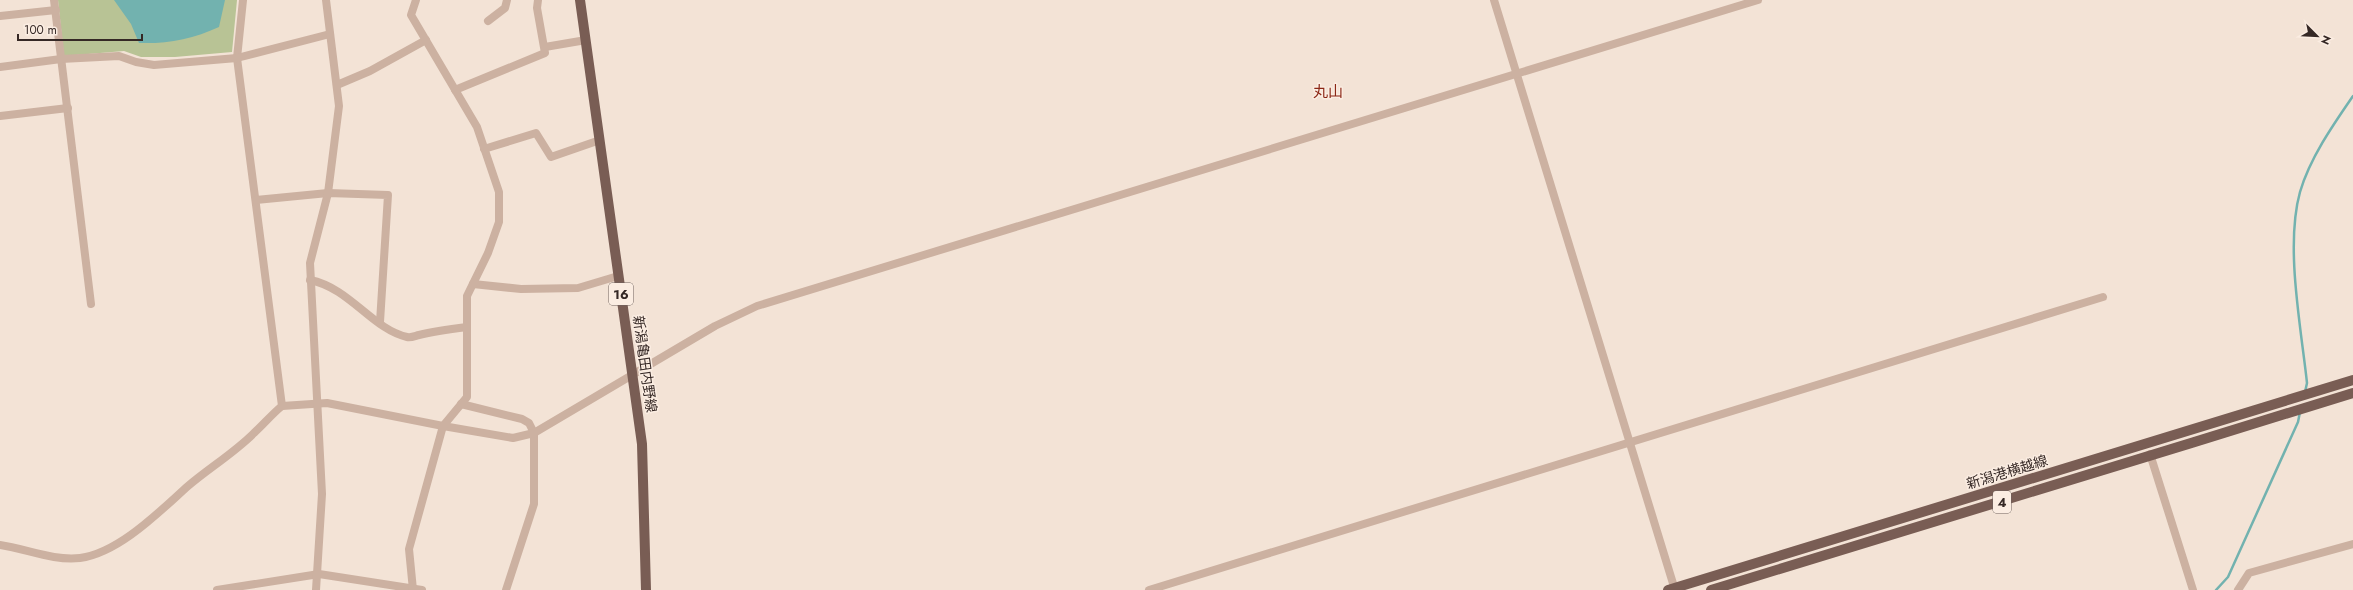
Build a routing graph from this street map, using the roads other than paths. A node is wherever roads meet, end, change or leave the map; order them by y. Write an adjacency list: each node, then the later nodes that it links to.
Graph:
1 (54, 0): 10 (street)
2 (243, 0): 17 (street)
3 (326, 0): 13 (street)
4 (416, 0): 14 (street)
5 (507, 0): 12 (street)
6 (538, 0): 16 (street)
7 (580, 0): 15 (main road, 新潟亀田内野線 / 16)
8 (1494, 0): 20 (street)
9 (1758, 0): 20 (street)
10 (56, 10): 11 (street); 18 (street)
11 (0, 16)
12 (488, 20)
13 (330, 34): 17 (street); 21 (street)
14 (426, 40): 21 (street); 22 (street)
15 (586, 40): 16 (street); 25 (main road, 新潟亀田内野線 / 16)
16 (545, 47): 22 (street)
17 (237, 58): 18 (street); 28 (street)
18 (61, 59): 19 (street); 23 (street)
19 (0, 67)
20 (1518, 74): 36 (street); 44 (street)
21 (337, 85): 27 (street)
22 (455, 90): 26 (street)
23 (68, 108): 24 (street); 33 (street)
24 (0, 116)
25 (600, 140): 26 (street); 29 (main road, 新潟亀田内野線 / 16)
26 (484, 149): 31 (street)
27 (328, 193): 28 (street); 30 (street); 34 (street)
28 (256, 200): 41 (street)
29 (618, 276): 31 (street); 36 (main road, 新潟亀田内野線 / 16)
30 (310, 280): 34 (street); 39 (street)
31 (473, 284): 35 (street)
32 (2103, 298): 44 (street)
33 (91, 304)
34 (380, 322): 35 (street)
35 (467, 327): 40 (street)
36 (632, 376): 43 (street); 55 (main road, 新潟亀田内野線 / 16)
37 (2353, 380): 50 (main road, 新潟港横越線 / 4)
38 (2353, 393): 45 (main road, 新潟港横越線 / 4)
39 (318, 403): 41 (street); 42 (street); 48 (street)
40 (461, 404): 42 (street); 43 (street)
41 (282, 406): 47 (street)
42 (442, 426): 43 (street); 49 (street)
43 (534, 433): 54 (street)
44 (1630, 443): 50 (street); 56 (street)
45 (2150, 454): 57 (main road, 新潟港横越線 / 4); 58 (street)
46 (2353, 544): 59 (street)
47 (0, 545)
48 (319, 574): 49 (street); 51 (street); 52 (street)
49 (413, 589): 53 (street)
50 (1673, 589)
51 (217, 590)
52 (316, 590)
53 (422, 590)
54 (506, 590)
55 (646, 590)
56 (1149, 590)
57 (1711, 590)
58 (2192, 590)
59 (2238, 590)

